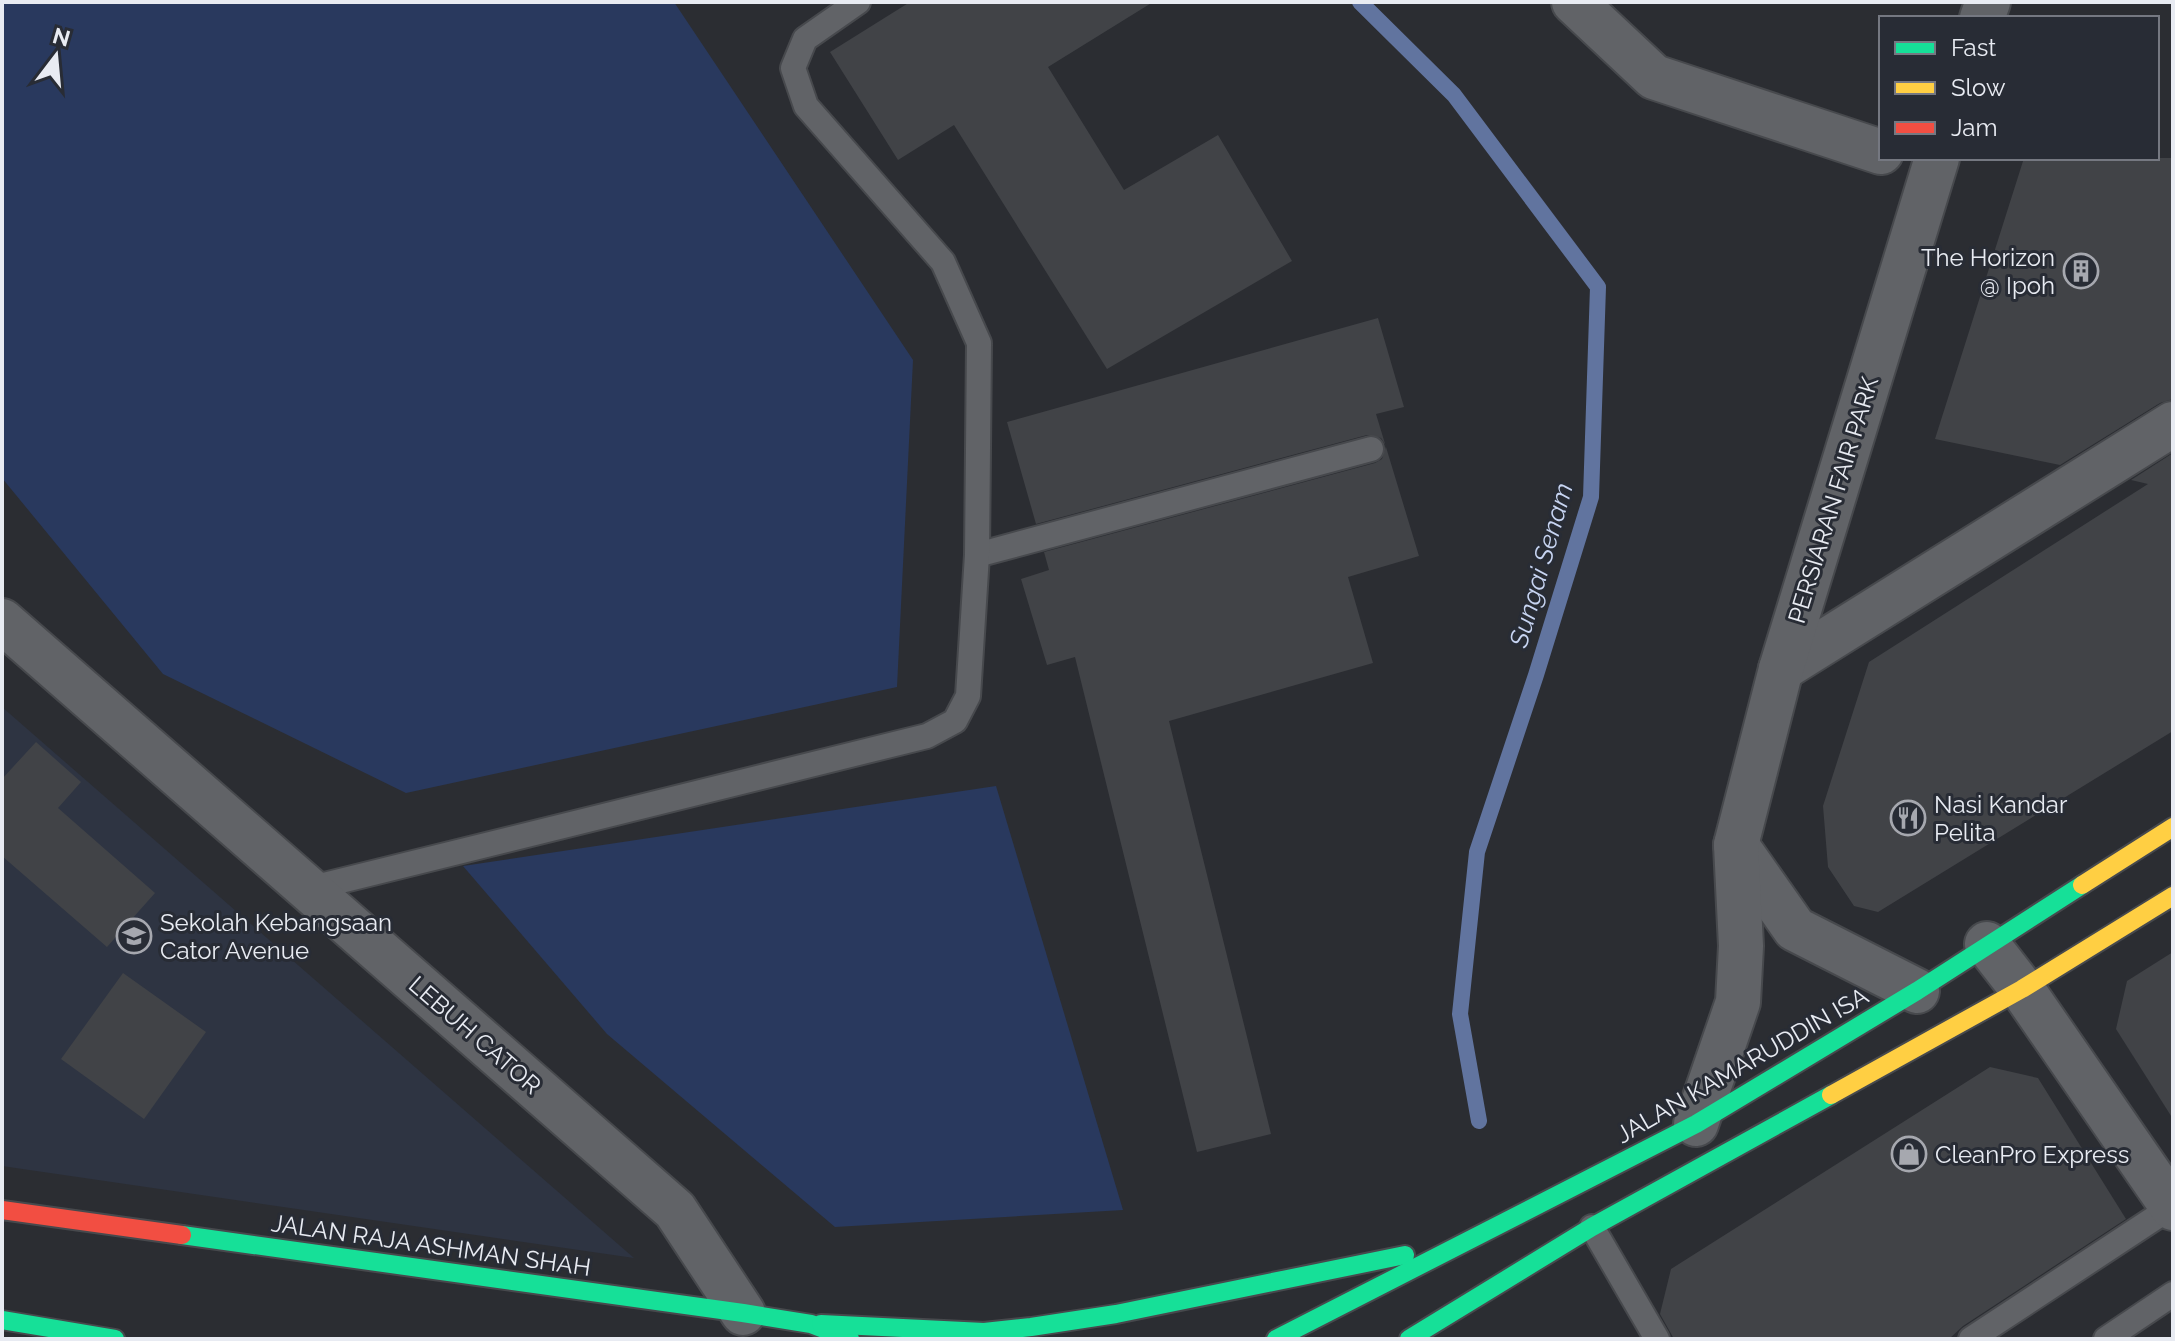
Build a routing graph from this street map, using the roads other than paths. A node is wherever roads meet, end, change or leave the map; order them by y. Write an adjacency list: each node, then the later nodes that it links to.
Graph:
1 (858, 2): 7 (lane)
2 (1574, 2): 3 (street)
3 (1879, 151)
4 (1923, 162): 9 (street, PERSIARAN FAIR PARK)
5 (2173, 424): 9 (street)
6 (1371, 449): 7 (lane)
7 (977, 555): 12 (lane)
8 (2, 621): 12 (street, LEBUH CATOR)
9 (1781, 669): 11 (street, PERSIARAN FAIR PARK)
10 (2173, 827): 14 (main road, JALAN KAMARUDDIN ISA)
11 (1736, 845): 16 (street); 17 (street, PERSIARAN FAIR PARK)
12 (308, 889): 24 (street, LEBUH CATOR)
13 (2173, 896): 15 (main road)
14 (1987, 944): 15 (street); 16 (main road, JALAN KAMARUDDIN ISA)
15 (2022, 989): 18 (street); 20 (main road)
16 (1917, 991): 17 (main road, JALAN KAMARUDDIN ISA)
17 (1696, 1124): 21 (main road, JALAN KAMARUDDIN ISA)
18 (2173, 1207): 33 (lane)
19 (2, 1210): 24 (main road, JALAN RAJA ASHMAN SHAH)
20 (1592, 1227): 22 (main road); 32 (lane)
21 (1460, 1244): 26 (main road); 29 (main road, JALAN KAMARUDDIN ISA)
22 (1491, 1287): 30 (main road); 31 (main road)
23 (2173, 1294): 34 (lane)
24 (743, 1313): 26 (main road, JALAN RAJA ASHMAN SHAH)
25 (2, 1320): 27 (main road)
26 (811, 1324): 28 (main road, JALAN RAJA ASHMAN SHAH)
27 (115, 1339)
28 (850, 1339)
29 (1276, 1339)
30 (1409, 1339)
31 (1448, 1339)
32 (1657, 1339)
33 (1971, 1339)
34 (2106, 1339)

